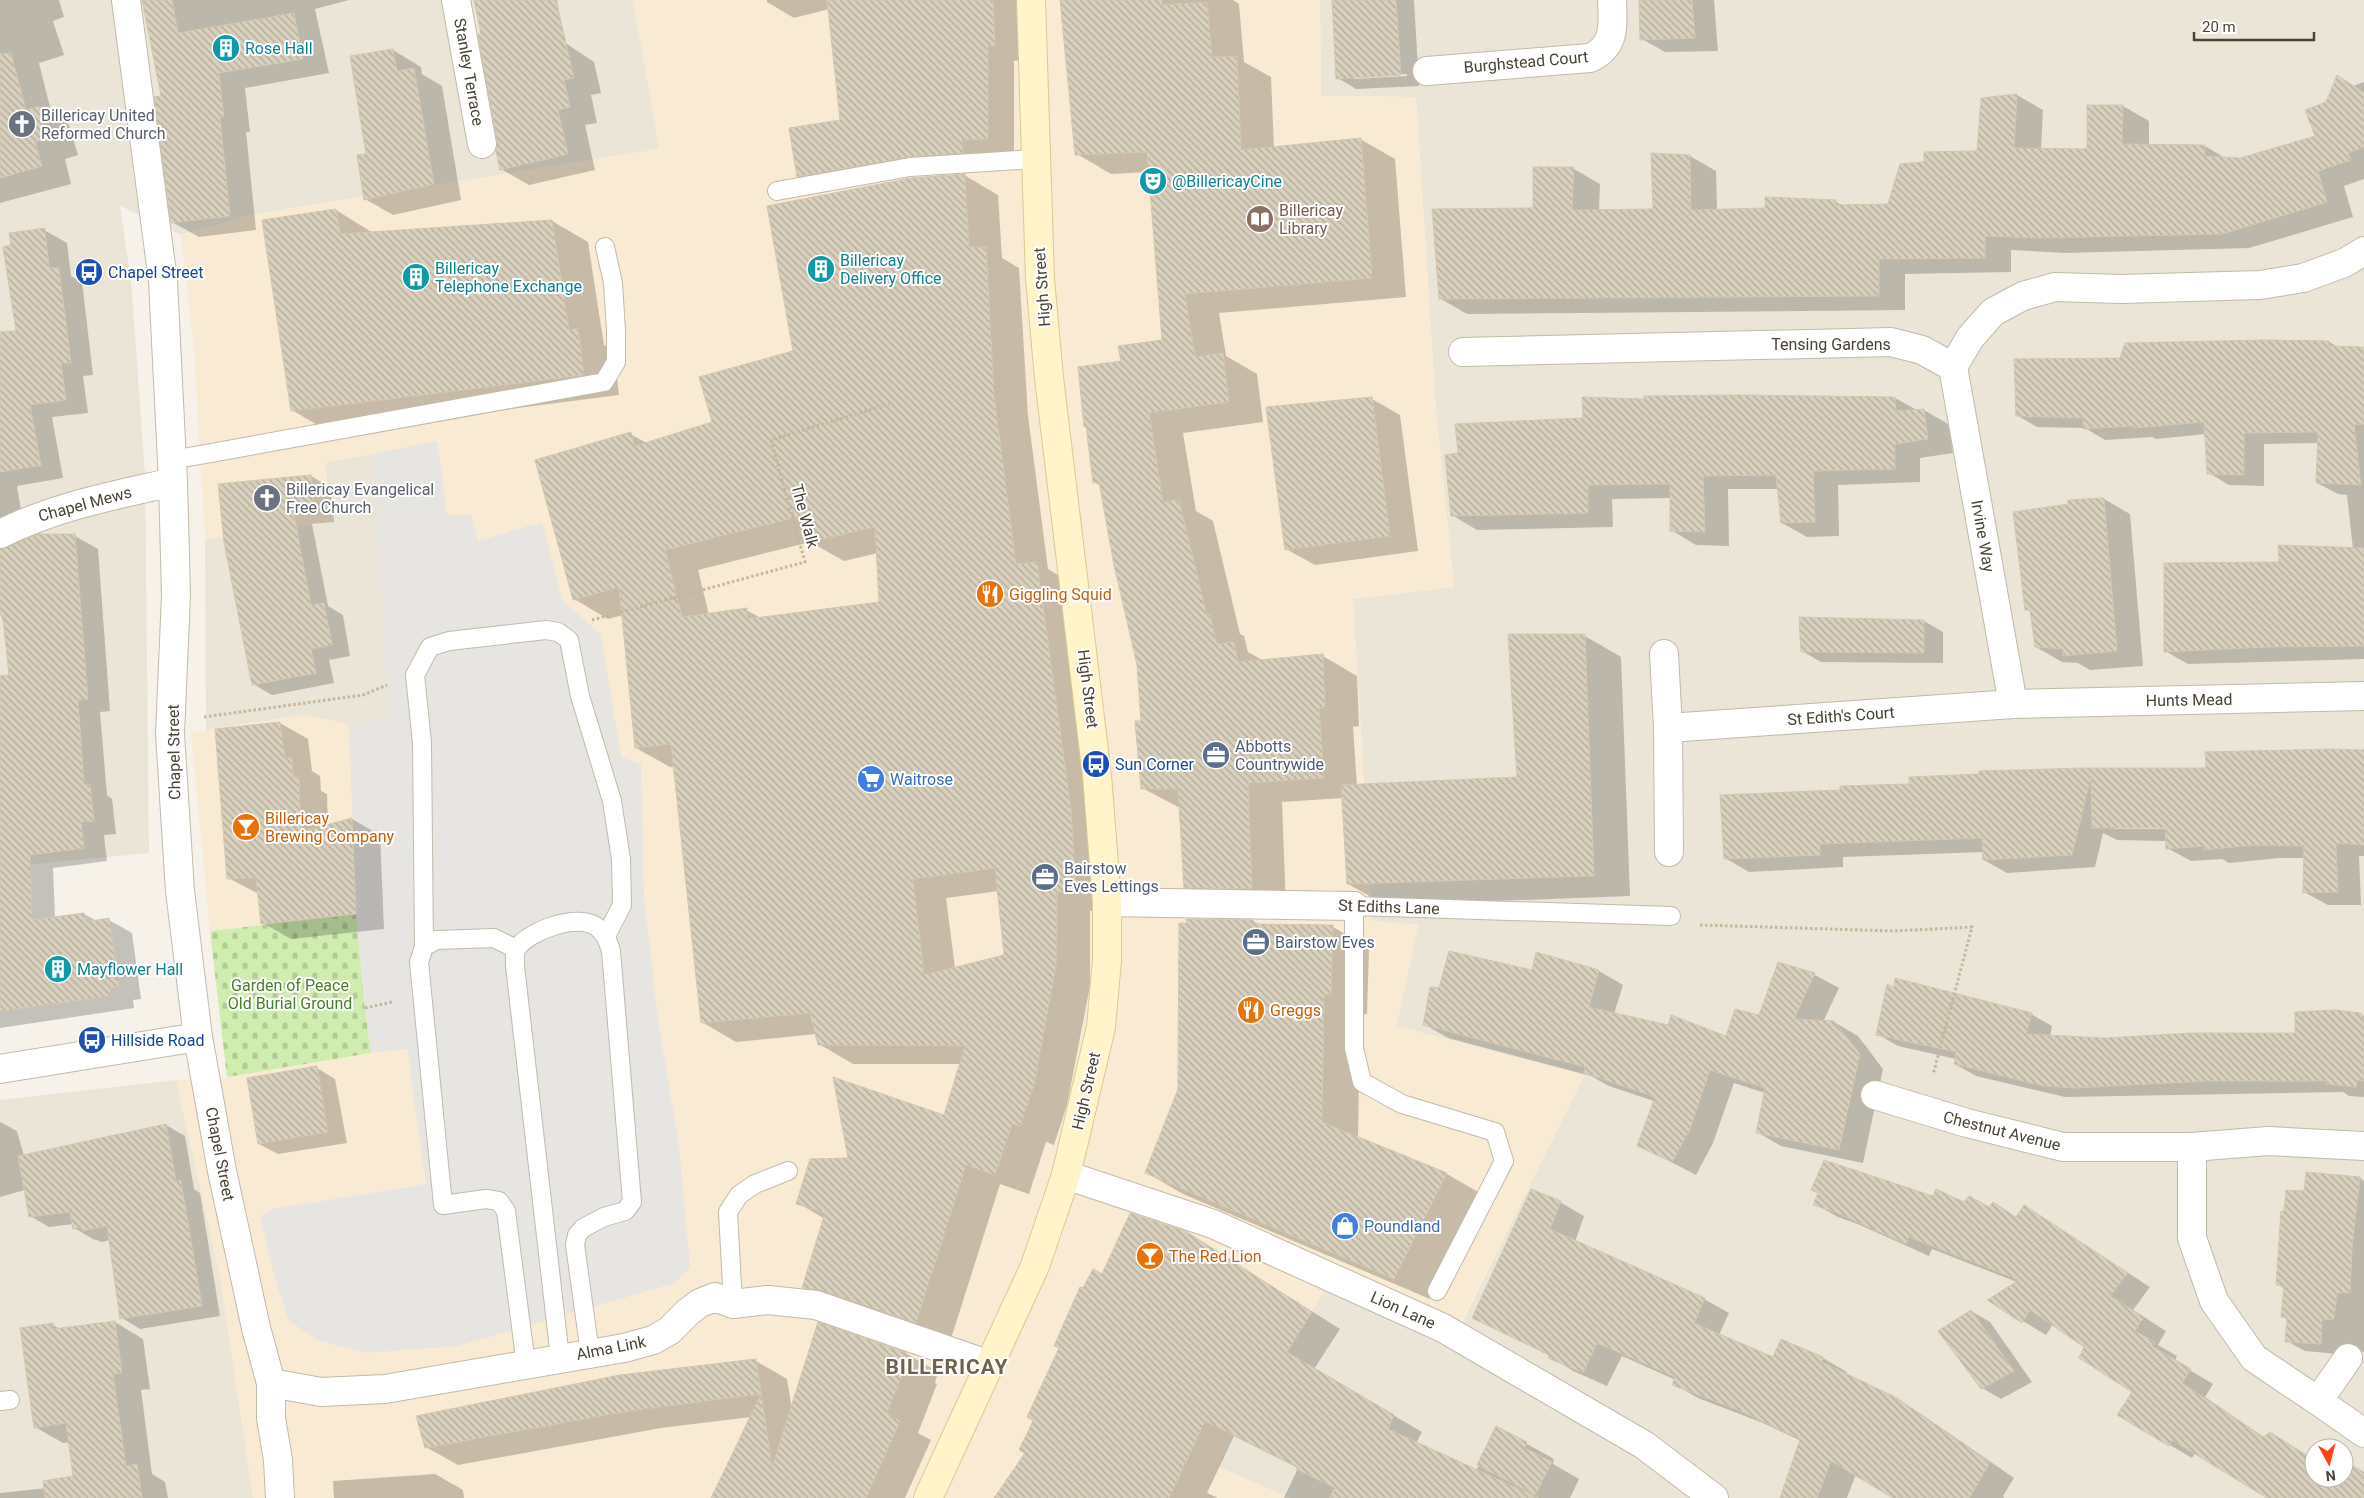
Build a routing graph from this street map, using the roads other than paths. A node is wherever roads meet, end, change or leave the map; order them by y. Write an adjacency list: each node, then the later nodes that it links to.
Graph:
1 (126, 0): 13 (street, Chapel Street)
2 (456, 0): 6 (street, Stanley Terrace)
3 (1031, 0): 7 (main road, High Street)
4 (1612, 0): 5 (street, Burghstead Court)
5 (1427, 71)
6 (482, 144)
7 (1035, 159): 8 (lane); 20 (main road, High Street)
8 (776, 191)
9 (605, 247): 13 (lane)
10 (2364, 251): 12 (street)
11 (1463, 352): 12 (street, Tensing Gardens)
12 (1953, 367): 17 (street, Irvine Way)
13 (173, 471): 14 (street, Chapel Mews); 26 (street, Chapel Street)
14 (0, 534)
15 (1664, 654): 18 (street)
16 (2364, 696): 17 (street, Hunts Mead)
17 (2014, 704): 18 (street, St Edith's Court)
18 (1668, 728): 19 (street)
19 (1669, 852)
20 (1107, 902): 21 (street, St Ediths Lane); 32 (main road, High Street)
21 (1354, 906): 22 (lane, St Ediths Lane); 33 (lane)
22 (1670, 916)
23 (606, 936): 24 (lane); 25 (lane); 35 (lane)
24 (424, 947): 25 (lane); 38 (lane)
25 (516, 949): 36 (lane)
26 (198, 1037): 27 (street); 40 (street, Chapel Street)
27 (0, 1069)
28 (1875, 1095): 29 (street, Chestnut Avenue)
29 (2192, 1146): 30 (street, Chestnut Avenue); 41 (street)
30 (2364, 1146)
31 (788, 1171): 34 (lane)
32 (1066, 1175): 39 (main road, High Street); 45 (street, Lion Lane)
33 (1437, 1291)
34 (733, 1304): 35 (street, Alma Link); 39 (street, Alma Link)
35 (590, 1353): 36 (street, Alma Link)
36 (560, 1358): 38 (street, Alma Link)
37 (2348, 1358): 41 (street)
38 (526, 1365): 40 (street, Alma Link)
39 (990, 1365): 44 (main road, High Street)
40 (271, 1383): 43 (street, Chapel Street)
41 (2318, 1401): 42 (street)
42 (2364, 1432)
43 (280, 1498)
44 (928, 1498)
45 (1714, 1498)

